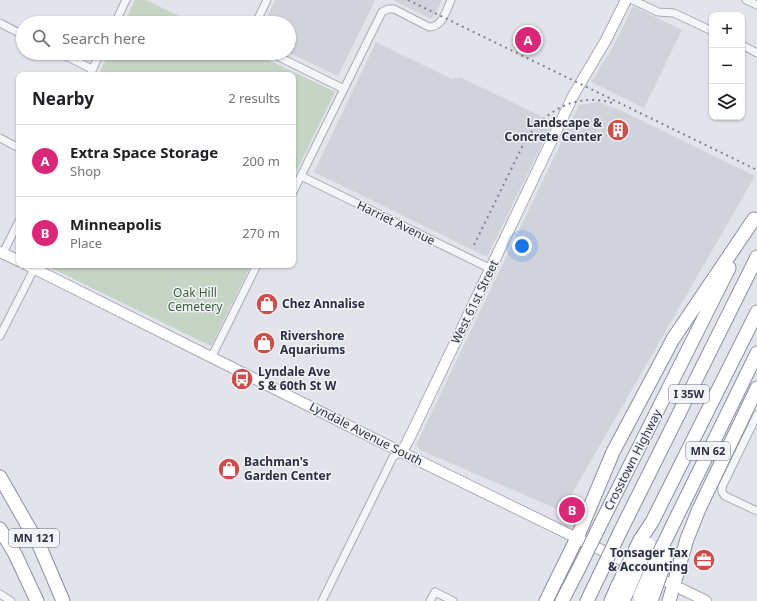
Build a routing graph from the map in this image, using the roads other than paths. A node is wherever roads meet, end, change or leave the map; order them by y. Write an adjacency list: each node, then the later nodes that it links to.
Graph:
1 (126, 0): 8 (street)
2 (267, 0): 9 (street)
3 (451, 0): 19 (street)
4 (626, 0): 32 (main road, West 61st Street)
5 (633, 0): 11 (street)
6 (746, 0): 7 (street)
7 (757, 5)
8 (118, 16)
9 (259, 16)
10 (0, 23): 12 (street)
11 (709, 29)
12 (16, 31)
13 (745, 47): 14 (street)
14 (757, 53)
15 (71, 60): 18 (street)
16 (97, 60): 18 (street)
17 (285, 60): 19 (street)
18 (91, 72)
19 (344, 89): 22 (street)
20 (0, 138): 21 (street)
21 (16, 146)
22 (301, 176): 23 (street); 32 (street, Harriet Avenue)
23 (296, 186)
24 (755, 216): 43 (highway); 55 (highway, Crosstown Highway, bridge)
25 (16, 226): 26 (street)
26 (2, 253): 28 (main road)
27 (757, 257): 56 (highway, I 35W, bridge)
28 (16, 260)
29 (31, 268): 34 (street)
30 (33, 268): 36 (main road, Lyndale Avenue South)
31 (256, 268): 36 (street)
32 (490, 269): 39 (main road, West 61st Street)
33 (757, 312): 45 (highway, I 35W, bridge)
34 (0, 336)
35 (757, 352): 47 (highway, MN 62, bridge)
36 (212, 356): 39 (main road, Lyndale Avenue South)
37 (757, 388): 44 (highway)
38 (757, 415): 41 (street)
39 (401, 452): 43 (main road, Lyndale Avenue South); 51 (street, West 61st Street)
40 (0, 477): 50 (highway, MN 121)
41 (757, 511)
42 (0, 529): 49 (highway, MN 121)
43 (577, 538): 44 (main road, Lyndale Avenue South); 54 (highway)
44 (673, 584): 58 (highway); 59 (main road, Lyndale Avenue South)
45 (623, 592): 57 (highway, I 35W)
46 (0, 594): 48 (street)
47 (645, 600)
48 (10, 601)
49 (37, 601)
50 (63, 601)
51 (322, 601)
52 (430, 601): 53 (street)
53 (453, 601)
54 (546, 601)
55 (562, 601)
56 (587, 601)
57 (611, 601)
58 (669, 601)
59 (706, 601)

